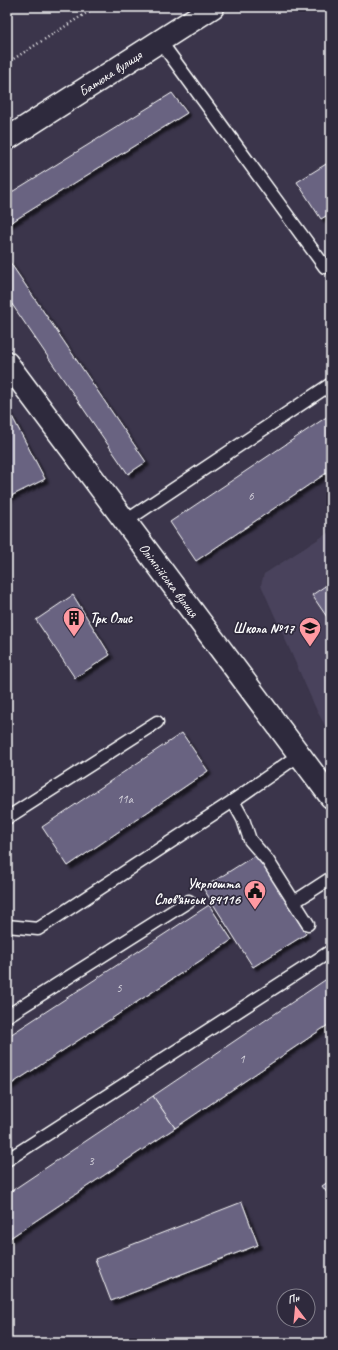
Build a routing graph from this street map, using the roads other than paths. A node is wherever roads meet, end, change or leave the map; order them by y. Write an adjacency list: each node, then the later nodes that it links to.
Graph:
1 (213, 7): 2 (street, Батюка вулиця)
2 (160, 41): 3 (street, Батюка вулиця); 4 (lane)
3 (7, 139)
4 (331, 263)
5 (7, 363): 7 (street, Олімпійська вулиця)
6 (331, 384): 7 (lane)
7 (126, 522): 9 (street, Олімпійська вулиця)
8 (157, 722): 12 (lane)
9 (299, 755): 10 (street, Олімпійська вулиця); 11 (lane)
10 (331, 797)
11 (233, 801): 15 (lane); 17 (lane)
12 (7, 818)
13 (331, 878): 15 (lane)
14 (189, 901): 19 (lane)
15 (294, 902): 16 (lane)
16 (308, 924)
17 (7, 926)
18 (331, 951): 20 (lane)
19 (7, 1016)
20 (7, 1160)

